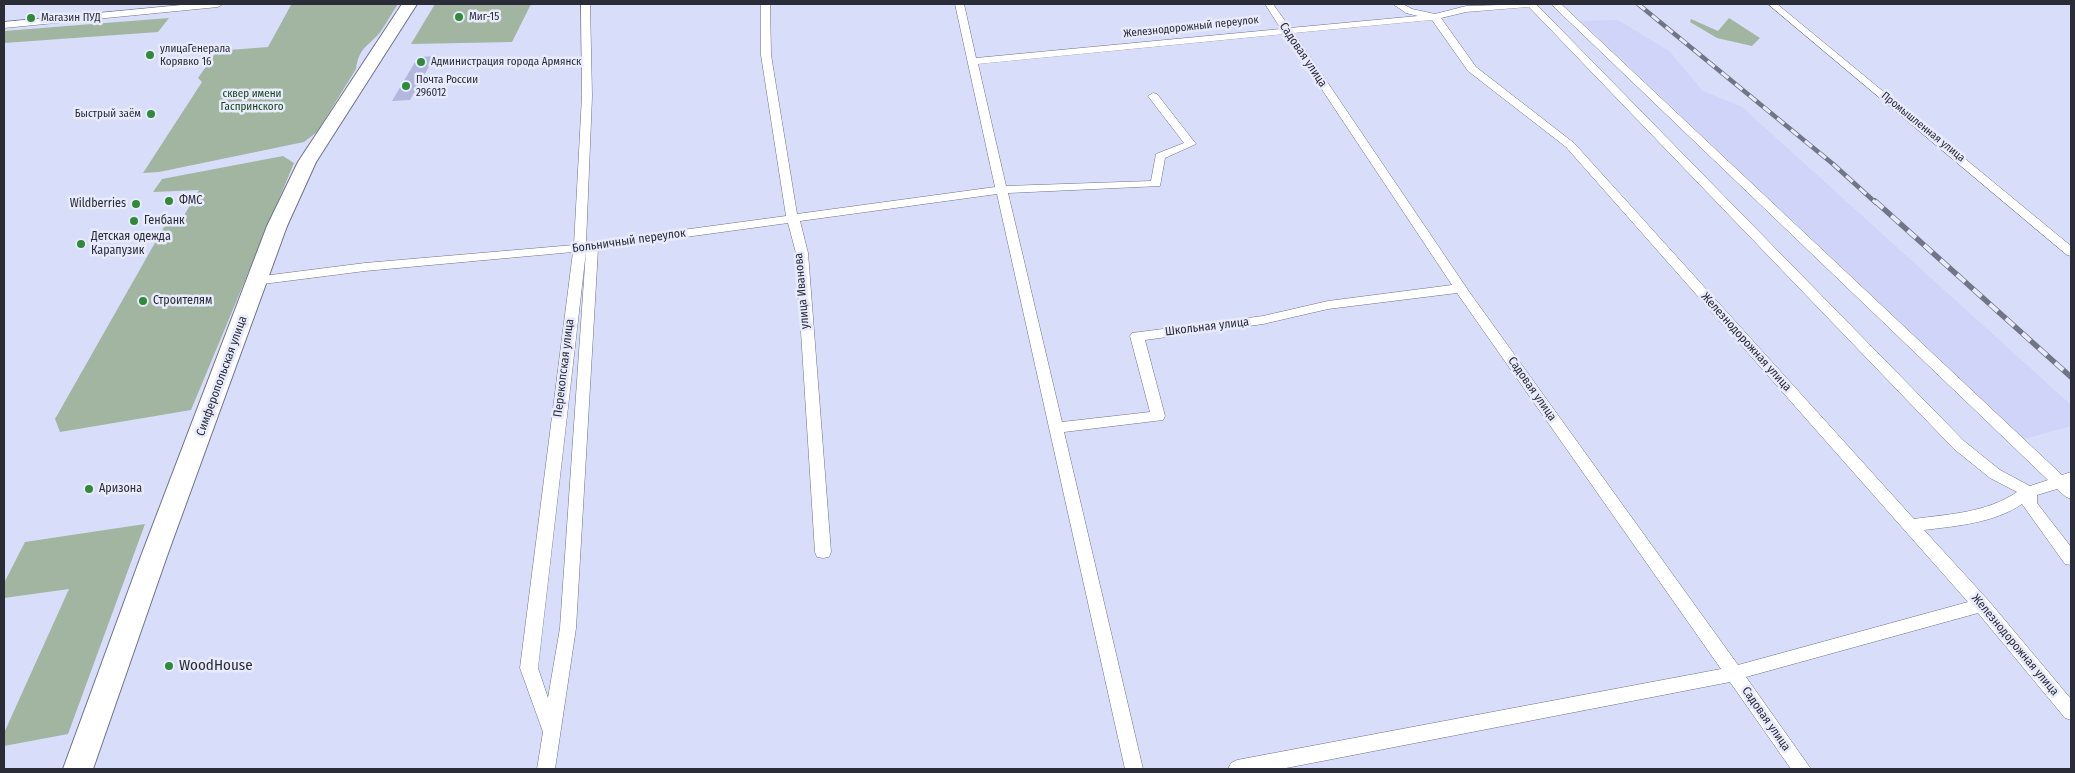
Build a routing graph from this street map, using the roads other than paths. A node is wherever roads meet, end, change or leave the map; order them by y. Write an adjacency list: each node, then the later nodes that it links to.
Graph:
1 (218, 4): 12 (street)
2 (409, 4): 20 (highway, Симферопольская улица)
3 (585, 4): 18 (street, Перекопская улица)
4 (765, 4): 17 (street, улица Иванова)
5 (958, 4): 14 (street)
6 (1269, 4): 13 (street, Садовая улица)
7 (1398, 4): 11 (street)
8 (1531, 4): 11 (street, Железнодорожный переулок); 24 (street)
9 (1556, 4): 23 (street)
10 (1772, 4): 19 (street, Промышленная улица)
11 (1435, 17): 13 (street, Железнодорожный переулок); 26 (street, Железнодорожная улица)
12 (4, 26)
13 (1285, 30): 14 (street, Железнодорожный переулок); 21 (street, Садовая улица)
14 (973, 61): 16 (street)
15 (1154, 96): 16 (street)
16 (1002, 190): 17 (street, Больничный переулок); 22 (street)
17 (792, 218): 18 (street, Больничный переулок); 27 (street, улица Иванова)
18 (585, 247): 20 (street, Больничный переулок); 32 (street, Перекопская улица); 32 (street, Перекопская улица)
19 (2071, 252)
20 (256, 282): 33 (highway, Симферопольская улица)
21 (1461, 288): 22 (street, Школьная улица); 30 (street, Садовая улица)
22 (1055, 428): 35 (street)
23 (2065, 480): 24 (street); 25 (street)
24 (2029, 492): 26 (street); 28 (street)
25 (2071, 493)
26 (1910, 526): 29 (street, Железнодорожная улица)
27 (822, 552)
28 (2071, 559)
29 (1982, 605): 30 (street); 31 (street, Железнодорожная улица)
30 (1734, 674): 36 (street); 37 (street, Садовая улица)
31 (2071, 712)
32 (550, 728): 34 (street, Перекопская улица)
33 (78, 769)
34 (546, 769)
35 (1134, 769)
36 (1237, 769)
37 (1802, 769)

